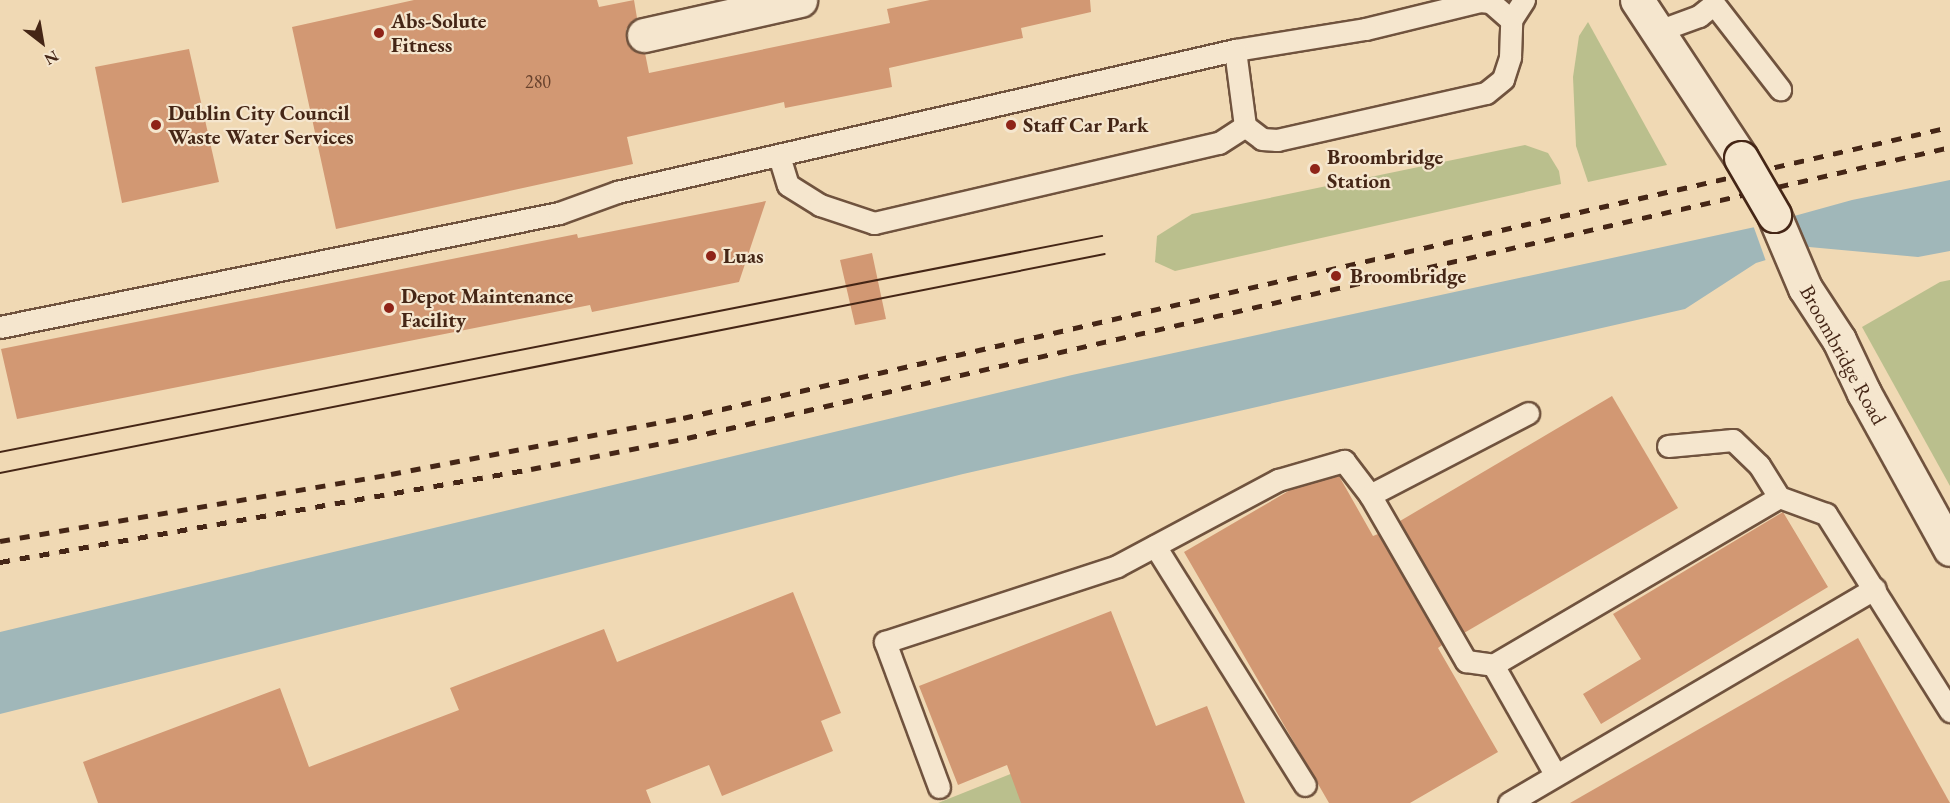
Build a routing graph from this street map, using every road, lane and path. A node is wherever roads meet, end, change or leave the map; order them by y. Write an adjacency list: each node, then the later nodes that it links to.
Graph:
1 (800, 0): 6 (street)
2 (1524, 0): 4 (lane)
3 (1637, 0): 5 (street, Broombridge Road)
4 (1511, 20): 7 (lane); 9 (lane)
5 (1658, 31): 8 (lane); 17 (street, Broombridge Road, bridge)
6 (644, 35)
7 (1235, 50): 9 (lane); 10 (lane)
8 (1780, 88)
9 (1245, 126): 10 (lane)
10 (779, 156): 11 (lane)
11 (0, 327)
12 (1528, 413): 14 (lane)
13 (1668, 446): 15 (lane)
14 (1370, 495): 16 (lane); 19 (lane)
15 (1779, 497): 18 (lane); 19 (lane)
16 (1155, 546): 22 (lane); 23 (lane)
17 (1950, 549)
18 (1875, 588): 20 (lane); 21 (lane)
19 (1493, 665): 21 (lane)
20 (1950, 711)
21 (1555, 774): 24 (lane)
22 (1305, 785)
23 (939, 787)
24 (1509, 803)

